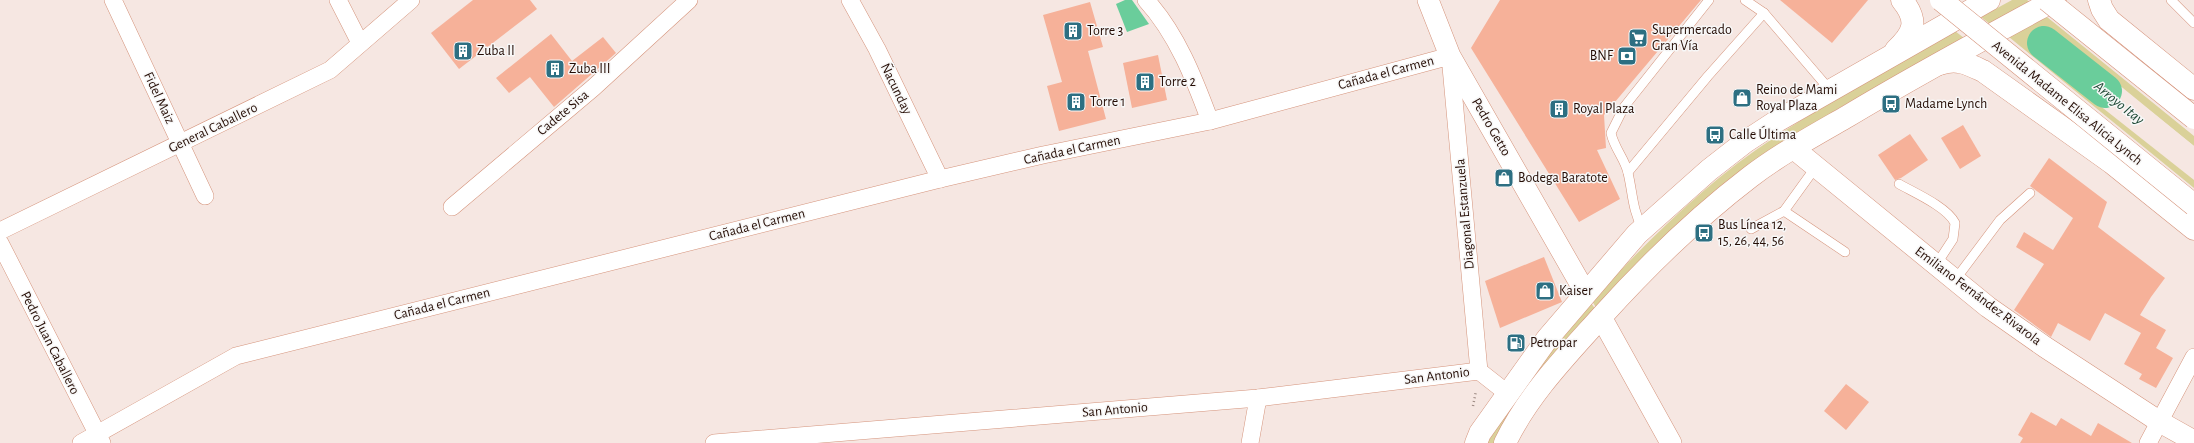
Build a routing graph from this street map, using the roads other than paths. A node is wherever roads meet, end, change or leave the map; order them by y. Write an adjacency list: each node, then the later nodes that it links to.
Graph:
1 (113, 0): 27 (street, Fidel Maiz)
2 (338, 0): 19 (street)
3 (411, 0): 19 (street, General Caballero)
4 (689, 0): 36 (street, Cadete Sisa)
5 (850, 0): 31 (street, Ñacunday)
6 (1146, 0): 26 (street)
7 (1428, 0): 20 (street, Pedro Getto)
8 (1709, 0): 30 (lane)
9 (1746, 0): 17 (lane)
10 (1902, 0): 21 (highway)
11 (1941, 0): 35 (highway, Avenida Madame Elisa Alicia Lynch, bridge)
12 (2048, 0): 25 (highway, bridge)
13 (2055, 0): 22 (highway)
14 (2099, 0): 23 (highway)
15 (2172, 0): 18 (lane)
16 (1984, 3): 21 (highway)
17 (1764, 13): 24 (lane); 30 (lane)
18 (2194, 23)
19 (360, 43): 27 (street, General Caballero)
20 (1450, 56): 26 (street, Cañada el Carmen); 46 (street, Pedro Getto); 49 (street, Diagonal Estanzuela)
21 (1890, 56): 24 (highway)
22 (1928, 68): 28 (highway); 39 (highway)
23 (2194, 89)
24 (1830, 90): 40 (highway)
25 (2194, 118)
26 (1210, 121): 31 (street, Cañada el Carmen)
27 (181, 144): 34 (street, Fidel Maiz); 41 (street, General Caballero)
28 (1793, 148): 29 (street, Emiliano Fernández Rivarola); 47 (highway)
29 (1815, 168): 37 (lane); 44 (street, Emiliano Fernández Rivarola)
30 (1628, 172): 40 (lane)
31 (940, 179): 53 (street, Cañada el Carmen)
32 (1899, 184): 44 (lane)
33 (2030, 193): 45 (lane)
34 (205, 196)
35 (2194, 205)
36 (452, 207)
37 (1784, 211): 38 (lane); 43 (lane)
38 (1750, 229)
39 (2194, 229)
40 (1643, 230): 46 (highway)
41 (0, 231)
42 (0, 243): 53 (street, Pedro Juan Caballero)
43 (1846, 252)
44 (1936, 265): 45 (street, Emiliano Fernández Rivarola)
45 (1955, 280): 52 (street, Emiliano Fernández Rivarola)
46 (1585, 292): 50 (highway)
47 (1601, 317): 59 (highway); 60 (street)
48 (2194, 357): 52 (street)
49 (1479, 371): 50 (street, San Antonio); 51 (street, San Antonio)
50 (1507, 393): 58 (highway)
51 (1258, 398): 56 (street, San Antonio); 57 (street)
52 (2160, 422): 54 (street, Emiliano Fernández Rivarola); 61 (street)
53 (99, 439): 55 (street, Cañada el Carmen)
54 (2194, 441)
55 (81, 443)
56 (714, 443)
57 (1250, 443)
58 (1476, 443)
59 (1505, 443)
60 (1671, 443)
61 (2148, 443)

